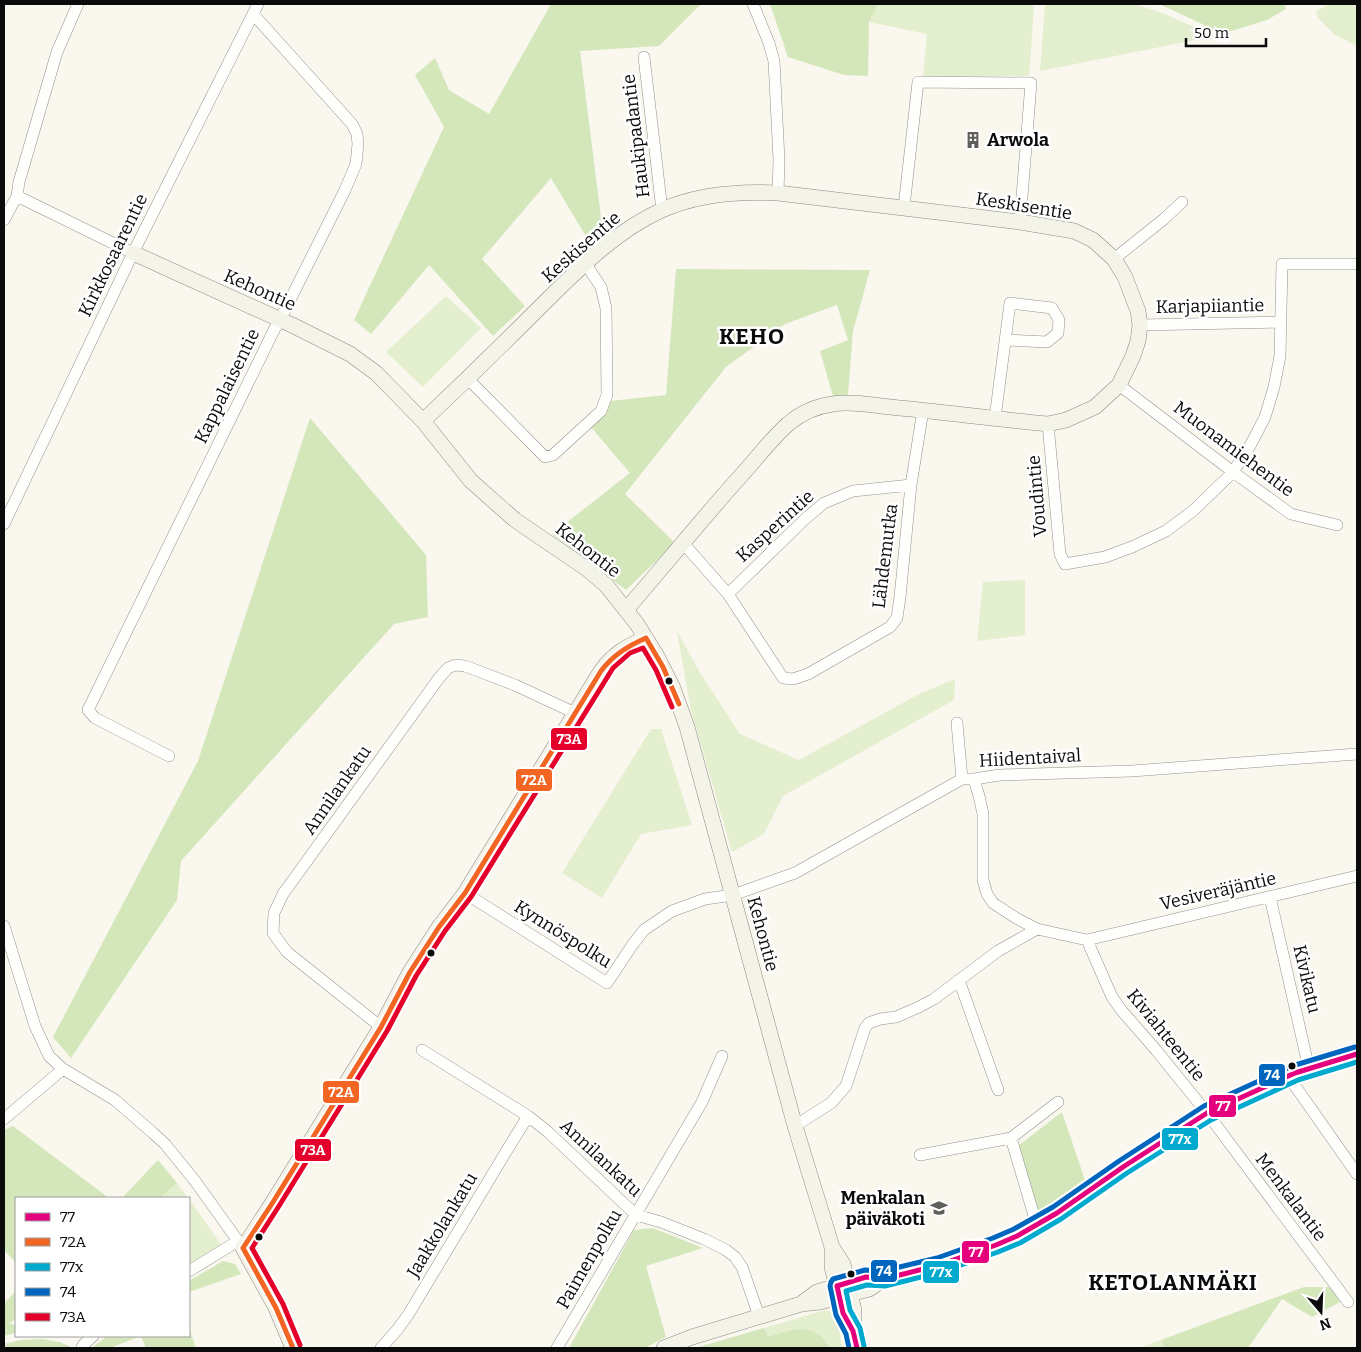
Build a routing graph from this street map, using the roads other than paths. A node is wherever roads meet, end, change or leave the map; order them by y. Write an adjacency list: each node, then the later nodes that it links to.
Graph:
1 (78, 4): 6 (street)
2 (753, 4): 5 (street)
3 (256, 9): 12 (street, Kirkkosaarentie); 16 (street, Kappalaisentie)
4 (644, 57): 9 (street, Haukipadantie)
5 (778, 193): 8 (street, Keskisentie); 9 (street, Keskisentie)
6 (17, 196): 10 (street); 12 (street, Kehontie)
7 (1182, 202): 13 (street)
8 (904, 208): 11 (street, Keskisentie); 11 (street)
9 (662, 210): 14 (street, Keskisentie)
10 (4, 220)
11 (1020, 222): 13 (street, Keskisentie)
12 (132, 253): 16 (street, Kehontie); 28 (street, Kirkkosaarentie)
13 (1114, 259): 18 (street, Keskisentie)
14 (585, 263): 20 (street, Keskisentie); 20 (street)
15 (1357, 264): 17 (street)
16 (280, 320): 24 (street, Kehontie); 37 (street, Kappalaisentie)
17 (1281, 322): 18 (street, Karjapiiantie); 26 (street)
18 (1140, 325): 21 (street, Keskisentie)
19 (1006, 340): 19 (street); 23 (street)
20 (468, 379): 24 (street, Keskisentie)
21 (1119, 385): 25 (street, Keskisentie); 26 (street, Muonamiehentie)
22 (923, 410): 23 (street, Keskisentie); 27 (street, Lähdemutka); 30 (street, Keskisentie)
23 (995, 418): 25 (street, Keskisentie)
24 (423, 421): 32 (street, Kehontie)
25 (1048, 424): 26 (street, Voudintie)
26 (1233, 472): 29 (street, Muonamiehentie)
27 (911, 486): 31 (street, Kasperintie); 31 (street, Lähdemutka)
28 (4, 524)
29 (1337, 525)
30 (683, 543): 31 (street, Lähdemutka); 32 (street, Keskisentie)
31 (728, 594)
32 (626, 610): 33 (street, Kehontie)
33 (646, 638): 34 (street); 41 (street, Kehontie)
34 (575, 713): 40 (street); 47 (street, Annilankatu)
35 (957, 723): 38 (street)
36 (1357, 754): 38 (street, Hiidentaival)
37 (168, 756)
38 (968, 779): 41 (street, Hiidentaival); 44 (street)
39 (1357, 876): 42 (street, Vesiveräjäntie)
40 (465, 893): 41 (street, Kynnöspolku); 47 (street)
41 (733, 895): 59 (street, Kehontie)
42 (1270, 897): 45 (street, Vesiveräjäntie); 52 (street, Kivikatu)
43 (4, 926): 51 (street)
44 (1037, 929): 45 (street); 46 (street)
45 (1087, 940): 56 (street, Kiviahteentie)
46 (959, 980): 54 (street); 59 (street)
47 (381, 1027): 65 (street)
48 (422, 1050): 57 (street, Annilankatu)
49 (1357, 1054): 52 (street)
50 (722, 1056): 63 (street, Paimenpolku)
51 (63, 1069): 58 (street); 65 (street)
52 (1309, 1069): 53 (street)
53 (1288, 1076): 56 (street); 62 (street)
54 (998, 1090)
55 (1058, 1102): 60 (street)
56 (1206, 1113): 64 (street); 68 (street, Menkalantie)
57 (528, 1116): 63 (street, Annilankatu); 73 (street, Jaakkolankatu)
58 (4, 1119)
59 (795, 1126): 67 (street, Kehontie)
60 (1011, 1138): 61 (street); 64 (street)
61 (920, 1155)
62 (1357, 1174)
63 (636, 1215): 69 (street, Annilankatu); 74 (street, Paimenpolku)
64 (1037, 1226): 67 (street)
65 (241, 1244): 66 (street); 72 (street)
66 (190, 1270)
67 (844, 1290): 69 (street); 76 (street, Kehontie)
68 (1348, 1302)
69 (759, 1316): 75 (street)
70 (92, 1337): 71 (street)
71 (82, 1348)
72 (293, 1348)
73 (381, 1348)
74 (557, 1348)
75 (664, 1348)
76 (857, 1348)

